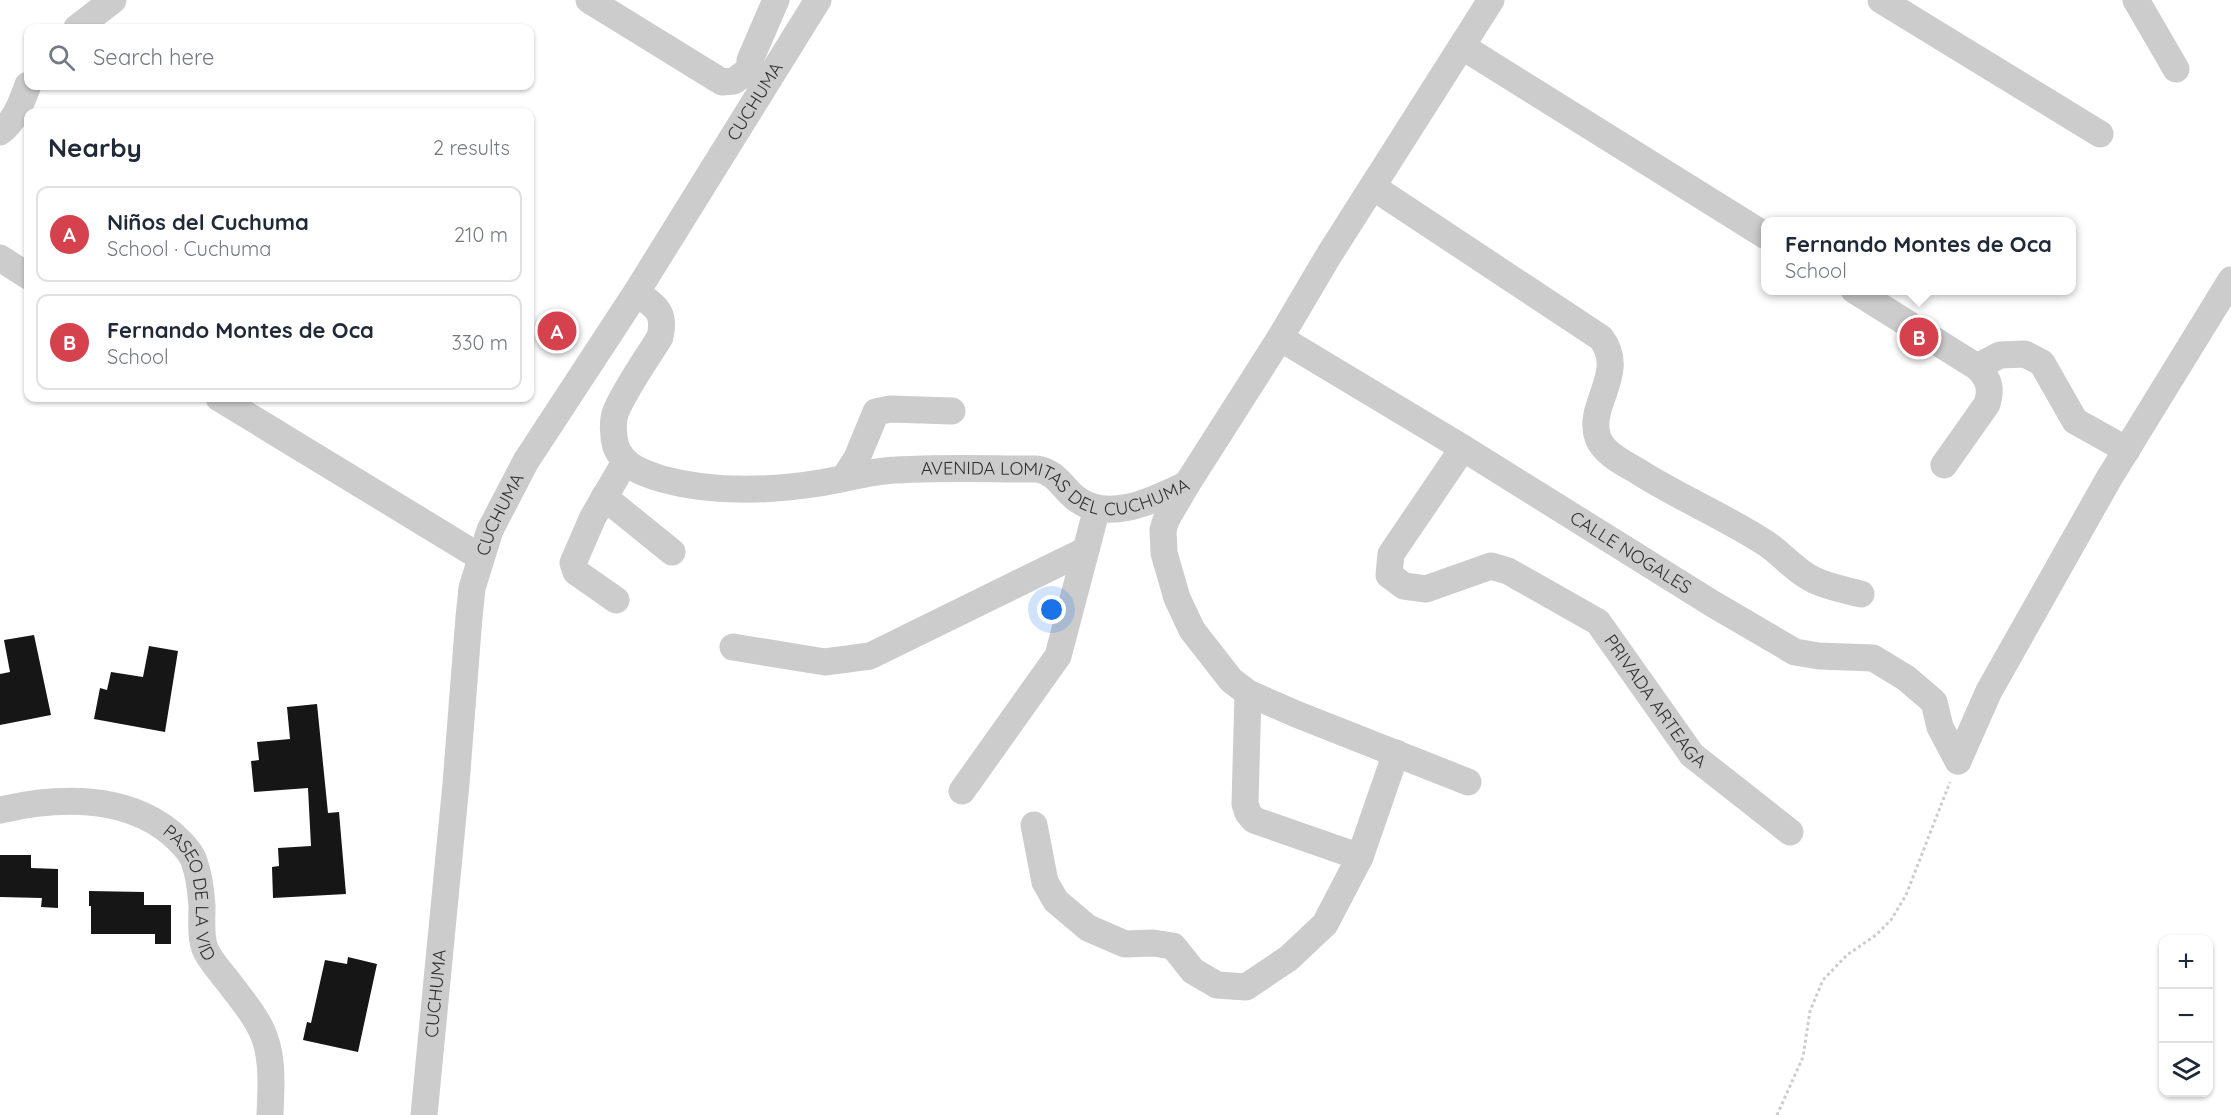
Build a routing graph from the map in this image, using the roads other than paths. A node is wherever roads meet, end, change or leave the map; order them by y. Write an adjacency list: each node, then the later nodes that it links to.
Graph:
1 (113, 0): 8 (street)
2 (589, 0): 11 (street)
3 (777, 0): 11 (street)
4 (818, 0): 11 (street, CUCHUMA)
5 (1491, 0): 9 (street, AVENIDA LOMITAS DEL CUCHUMA)
6 (1881, 0): 14 (street)
7 (2136, 0): 10 (street)
8 (82, 24)
9 (1462, 47): 15 (street, AVENIDA LOMITAS DEL CUCHUMA); 16 (street)
10 (2176, 69)
11 (758, 77): 20 (street, CUCHUMA)
12 (26, 90): 13 (street)
13 (0, 132)
14 (2100, 134)
15 (1373, 187): 22 (street, AVENIDA LOMITAS DEL CUCHUMA); 37 (street)
16 (1761, 233)
17 (0, 258): 18 (street)
18 (24, 273)
19 (2231, 279): 27 (street)
20 (636, 293): 28 (street); 36 (street, CUCHUMA)
21 (1860, 295): 23 (street)
22 (1280, 338): 26 (street, CALLE NOGALES); 31 (street, AVENIDA LOMITAS DEL CUCHUMA)
23 (1977, 367): 27 (street); 29 (street)
24 (226, 402): 36 (street)
25 (952, 411): 30 (street)
26 (1462, 448): 27 (street, CALLE NOGALES); 46 (street, PRIVADA ARTEAGA)
27 (2127, 450)
28 (625, 462): 30 (street, AVENIDA LOMITAS DEL CUCHUMA); 32 (street)
29 (1944, 465)
30 (844, 478): 33 (street, AVENIDA LOMITAS DEL CUCHUMA)
31 (1187, 484): 33 (street, AVENIDA LOMITAS DEL CUCHUMA); 40 (street)
32 (604, 497): 35 (street); 38 (street)
33 (1097, 508): 34 (street)
34 (1086, 550): 39 (street); 43 (street)
35 (672, 552)
36 (480, 557): 49 (street, CUCHUMA)
37 (1862, 594)
38 (616, 600)
39 (733, 646)
40 (1248, 693): 41 (street); 47 (street)
41 (1396, 753): 42 (street); 47 (street)
42 (1468, 782)
43 (962, 791)
44 (0, 810): 48 (street, PASEO DE LA VID)
45 (1034, 825): 47 (street)
46 (1790, 832)
47 (1360, 857)
48 (270, 1115)
49 (424, 1115)

